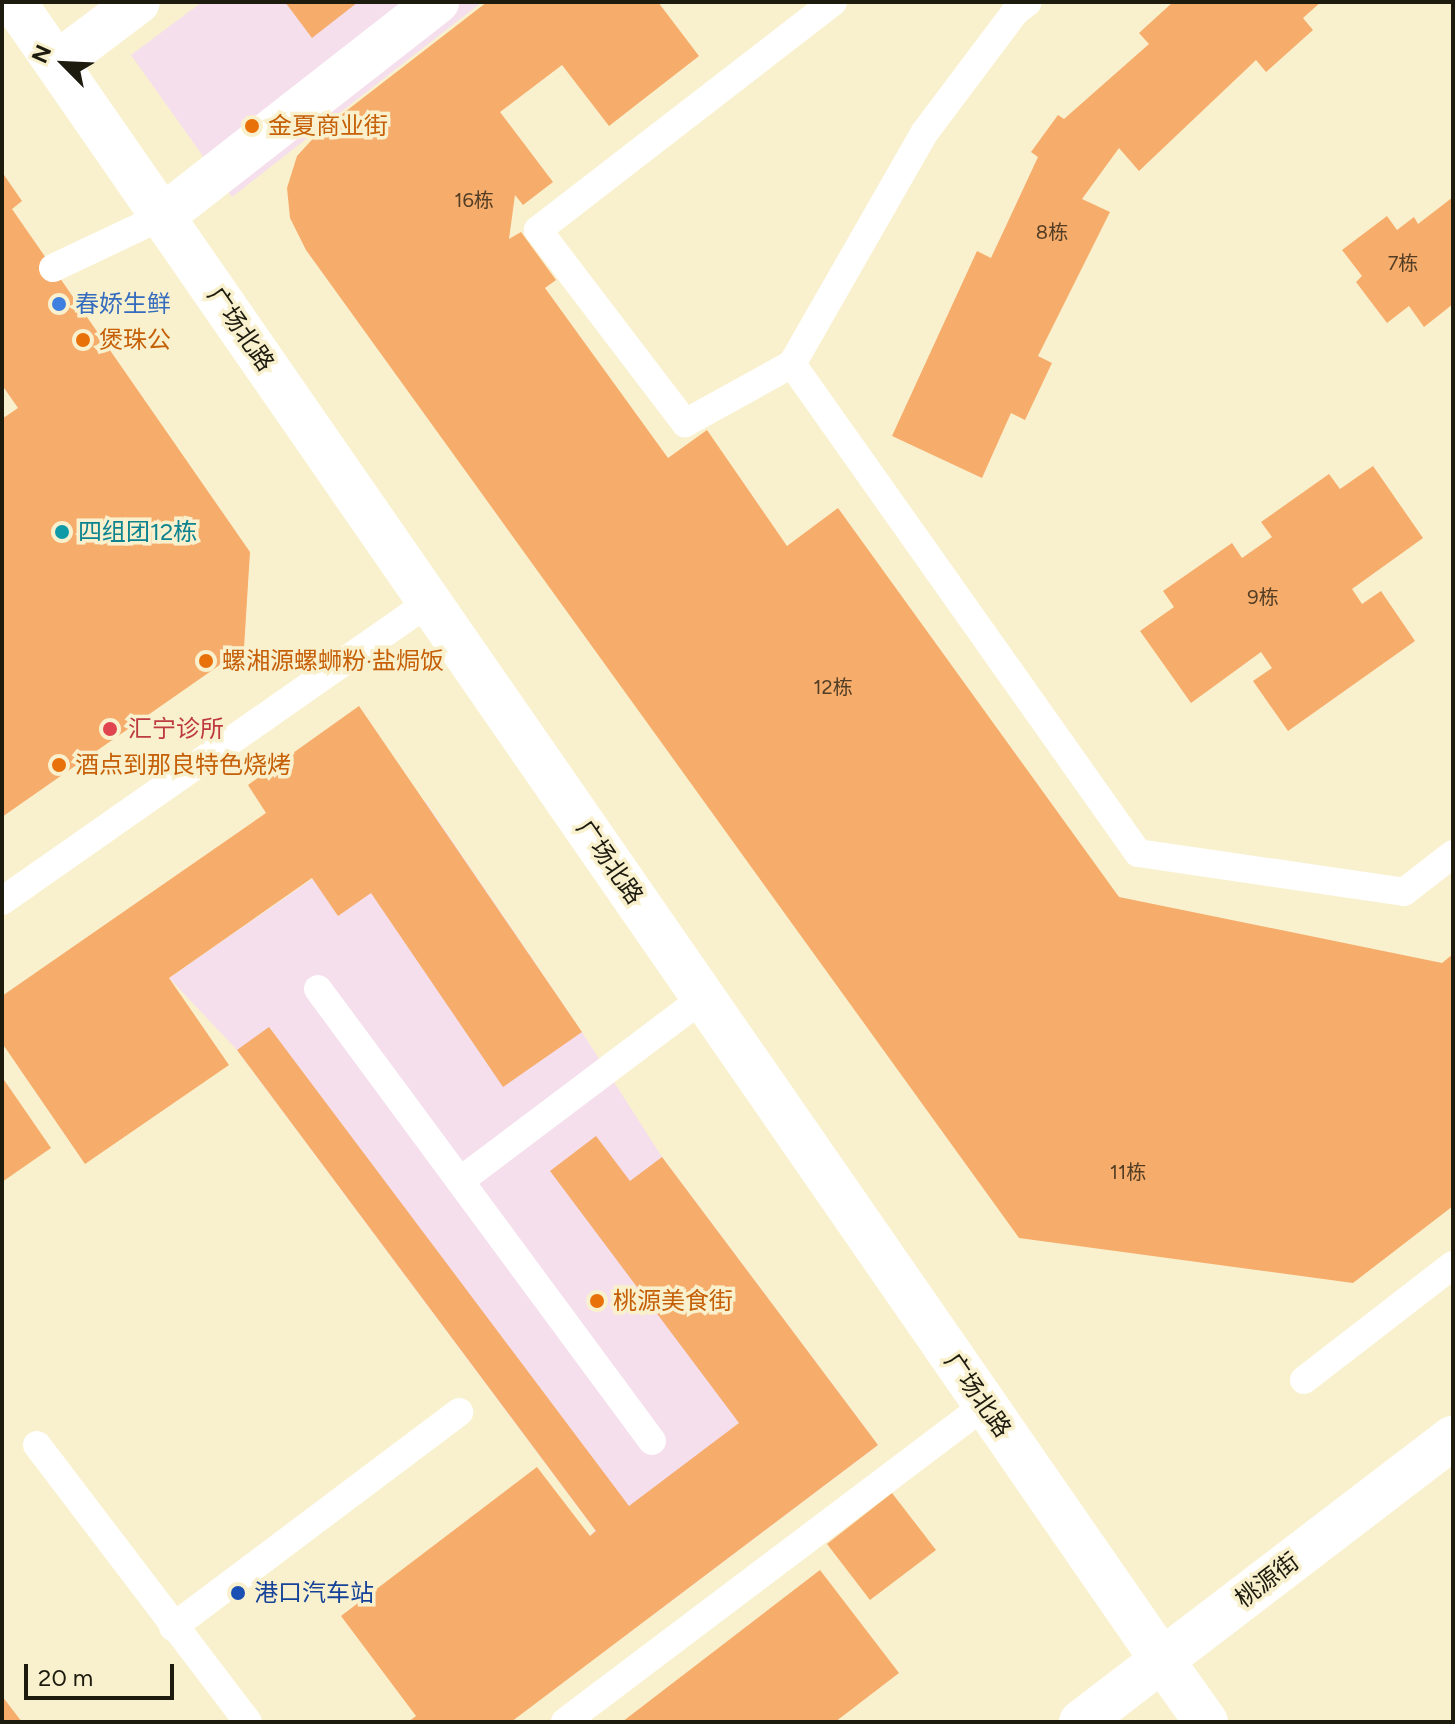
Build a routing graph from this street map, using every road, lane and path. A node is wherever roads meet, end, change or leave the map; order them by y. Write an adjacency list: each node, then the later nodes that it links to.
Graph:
1 (14, 2): 6 (street, 广场北路)
2 (138, 2): 6 (street)
3 (437, 2): 7 (street)
4 (833, 2): 9 (lane)
5 (1017, 5): 9 (lane)
6 (57, 63): 7 (street, 广场北路)
7 (163, 216): 8 (lane); 10 (street, 广场北路)
8 (53, 268)
9 (792, 364): 11 (lane)
10 (429, 602): 12 (lane); 14 (street, 广场北路)
11 (1453, 854)
12 (2, 901)
13 (318, 989): 15 (lane)
14 (703, 998): 15 (lane); 18 (street, 广场北路)
15 (460, 1181): 21 (lane)
16 (1453, 1265): 17 (lane)
17 (1304, 1380)
18 (985, 1405): 24 (street, 广场北路); 26 (lane)
19 (459, 1412): 23 (lane)
20 (1453, 1438): 24 (street, 桃源街)
21 (652, 1441)
22 (37, 1445): 23 (lane)
23 (173, 1627): 25 (lane)
24 (1162, 1660): 27 (street, 桃源街); 28 (street, 广场北路)
25 (248, 1722)
26 (565, 1722)
27 (1081, 1722)
28 (1206, 1722)

